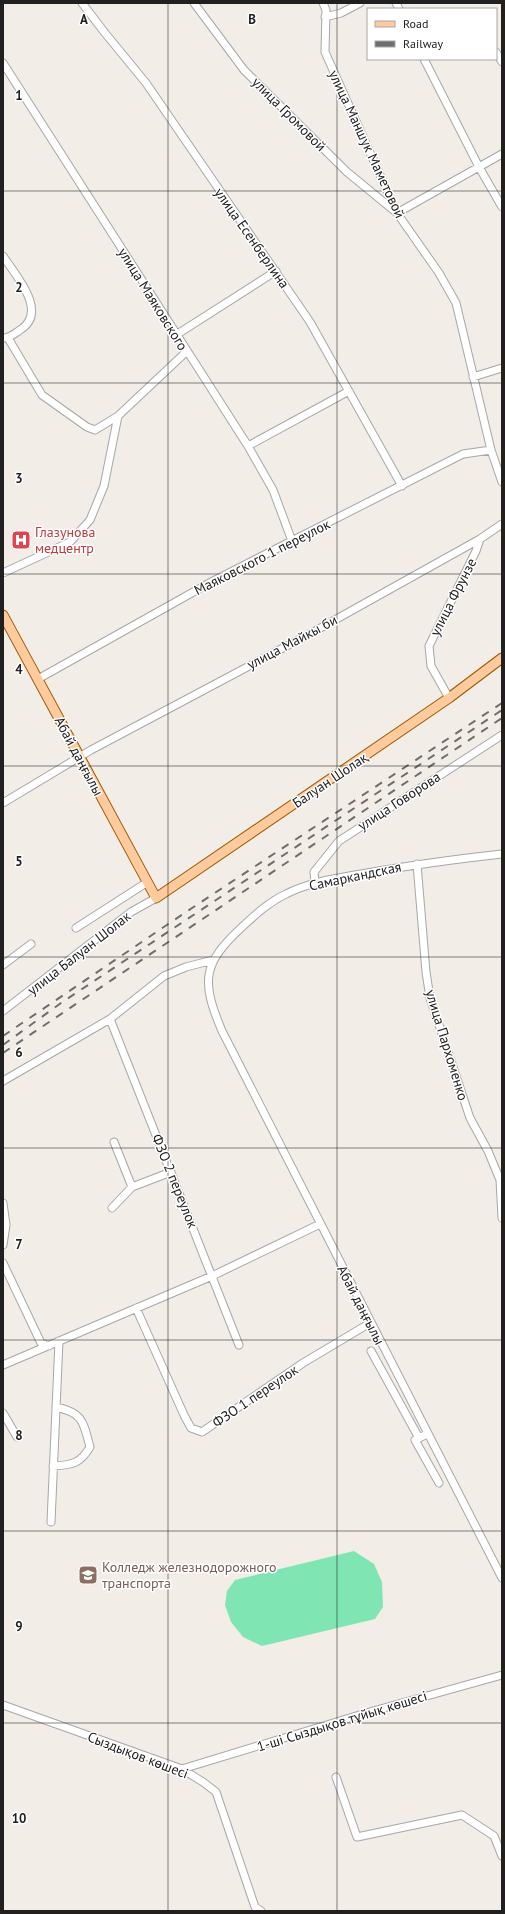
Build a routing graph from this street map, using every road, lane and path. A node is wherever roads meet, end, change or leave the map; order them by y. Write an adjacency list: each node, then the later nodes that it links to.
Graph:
1 (82, 3): 13 (street, улица Есенберлина)
2 (194, 3): 11 (street, улица Громовой)
3 (323, 3): 5 (street, улица Маншук Маметовой)
4 (360, 3): 5 (street)
5 (325, 17): 11 (street, улица Маншук Маметовой)
6 (425, 60): 9 (street)
7 (3, 63): 14 (street, улица Маяковского)
8 (502, 154): 9 (street)
9 (479, 167): 10 (street); 11 (street)
10 (502, 207)
11 (397, 213): 18 (street, улица Маншук Маметовой)
12 (3, 256): 15 (street)
13 (276, 271): 14 (street); 19 (street, улица Есенберлина)
14 (176, 335): 16 (street, улица Маяковского)
15 (6, 338): 20 (street)
16 (186, 352): 20 (street); 21 (street, улица Маяковского)
17 (502, 368): 18 (street)
18 (473, 378): 22 (street, улица Маншук Маметовой)
19 (348, 391): 21 (street); 24 (street, улица Есенберлина)
20 (118, 416): 28 (street)
21 (248, 446): 27 (street, улица Маяковского)
22 (491, 450): 23 (street, улица Маншук Маметовой); 24 (street, Маяковского 1 переулок)
23 (502, 482)
24 (402, 486): 27 (street, Маяковского 1 переулок)
25 (502, 524): 26 (street, улица Майкы би)
26 (480, 538): 32 (street, улица Фрунзе); 34 (street, улица Майкы би)
27 (292, 541): 31 (street, Маяковского 1 переулок)
28 (3, 573)
29 (3, 615): 31 (main road, Абай даңғылы)
30 (502, 658): 32 (main road, Балуан Шолақ)
31 (38, 679): 34 (main road, Абай даңғылы)
32 (449, 698): 40 (main road, Балуан Шолақ)
33 (502, 735): 38 (street, улица Говорова)
34 (79, 757): 35 (street, улица Майкы би); 39 (main road, Абай даңғылы)
35 (3, 803)
36 (502, 854): 37 (street, Самаркандская)
37 (417, 864): 38 (street, Самаркандская); 54 (street, улица Пархоменко)
38 (315, 882): 43 (street, Самаркандская)
39 (146, 883): 40 (main road, Абай даңғылы); 41 (street)
40 (156, 898): 45 (street, улица Балуан Шолак)
41 (76, 928)
42 (31, 944): 44 (street)
43 (213, 960): 46 (street); 47 (street, Самаркандская)
44 (3, 965)
45 (3, 1011)
46 (110, 1019): 48 (street); 50 (street, ФЗО 2 переулок)
47 (222, 1031): 55 (street, Абай даңғылы)
48 (3, 1081)
49 (114, 1142): 51 (street)
50 (171, 1172): 51 (street); 58 (street, ФЗО 2 переулок)
51 (132, 1187): 53 (street)
52 (3, 1203): 56 (street)
53 (112, 1208)
54 (502, 1218)
55 (320, 1224): 58 (street); 60 (street, Абай даңғылы)
56 (3, 1245)
57 (3, 1263): 63 (street)
58 (212, 1276): 59 (street); 62 (street, ФЗО 2 переулок)
59 (136, 1308): 60 (street, ФЗО 1 переулок); 61 (street)
60 (370, 1323): 68 (street, Абай даңғылы)
61 (59, 1341): 63 (street); 66 (street)
62 (238, 1345)
63 (49, 1346): 65 (street)
64 (371, 1351): 70 (street)
65 (3, 1365)
66 (56, 1407): 71 (street); 71 (street)
67 (3, 1413): 69 (street)
68 (427, 1434): 70 (street); 75 (street, Абай даңғылы)
69 (17, 1438)
70 (419, 1438): 72 (street)
71 (53, 1466): 73 (street)
72 (439, 1483)
73 (51, 1522)
74 (502, 1561): 75 (street)
75 (494, 1562): 76 (street, Абай даңғылы)
76 (502, 1578)
77 (502, 1675): 79 (street, 1-ші Сыздықов тұйық көшесі)
78 (3, 1705): 79 (street, Сыздықов көшесі)
79 (182, 1769): 82 (street, Сыздықов көшесі)
80 (336, 1777): 81 (street)
81 (502, 1856)
82 (261, 1911)

